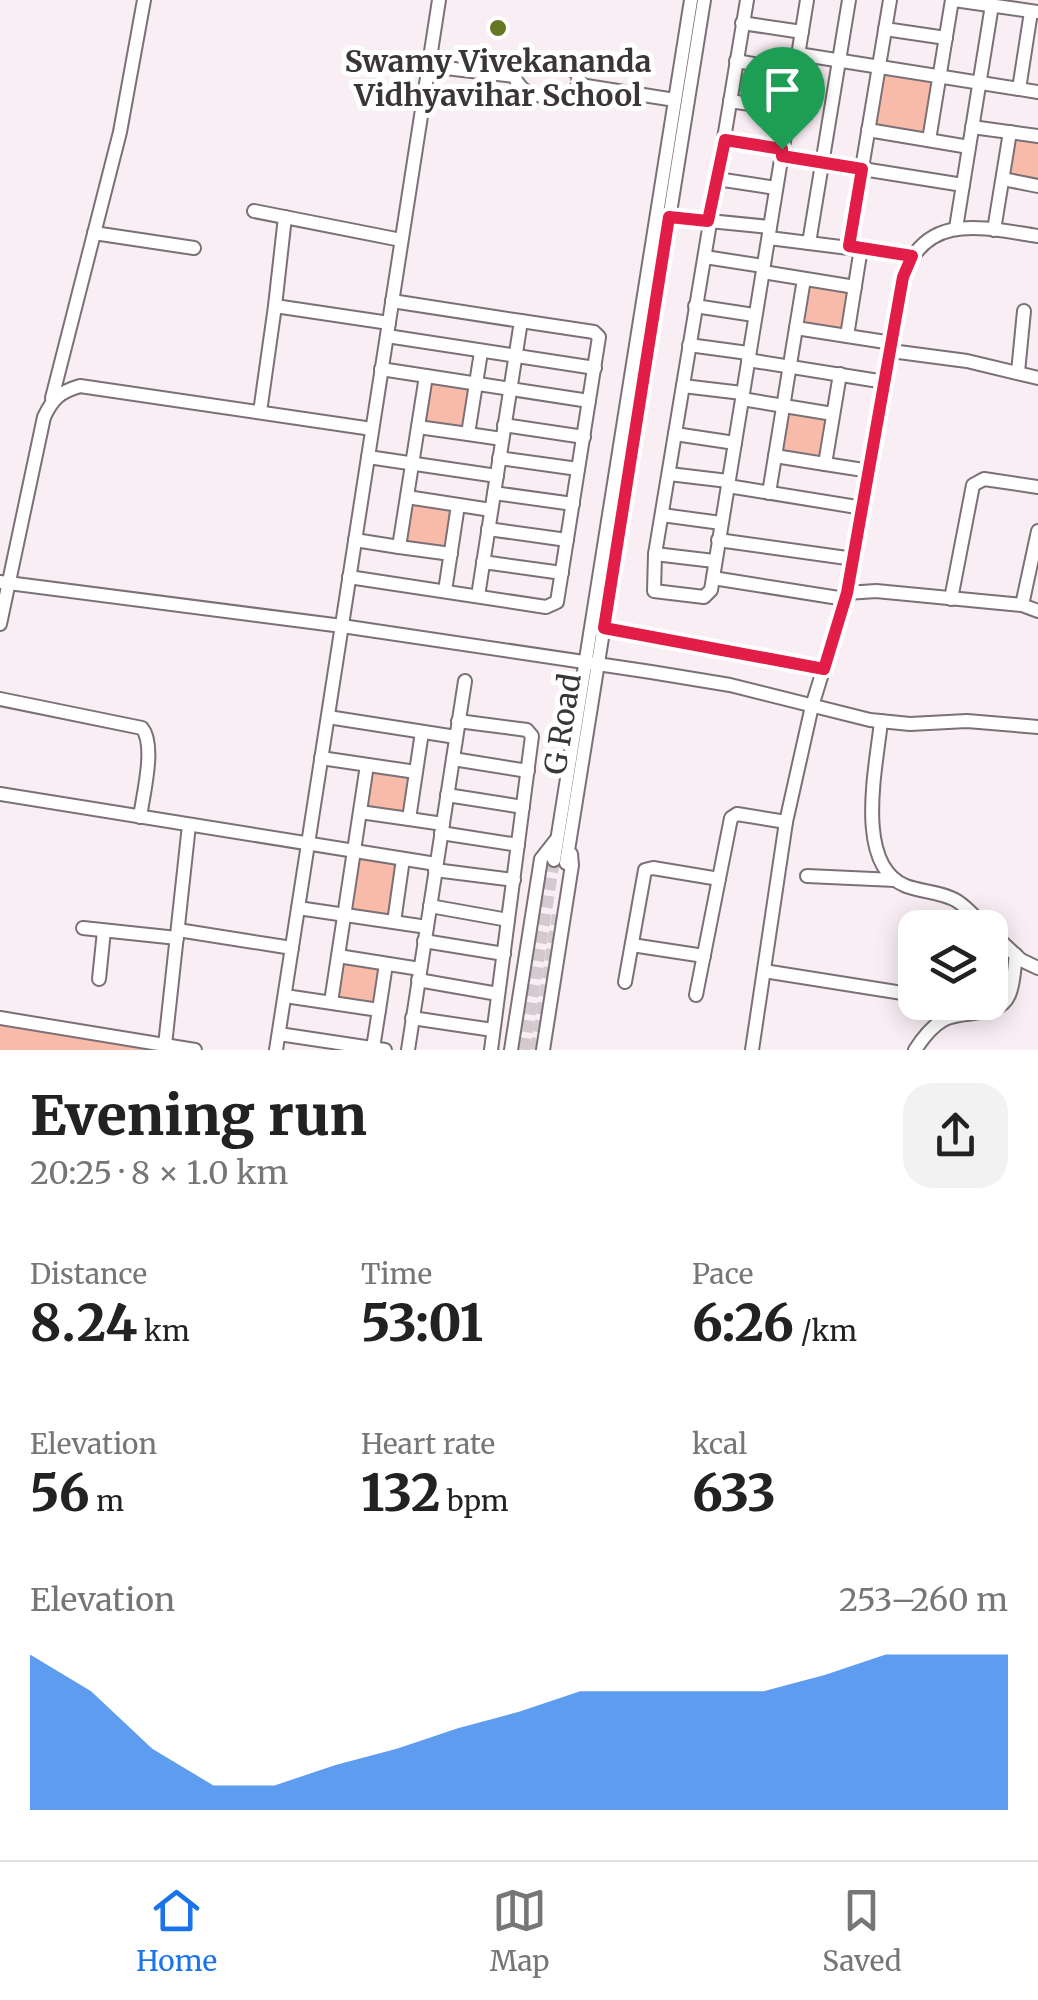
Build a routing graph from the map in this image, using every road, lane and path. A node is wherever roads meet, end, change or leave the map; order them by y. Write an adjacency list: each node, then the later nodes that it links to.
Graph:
1 (144, 0): 53 (street)
2 (438, 0): 20 (street)
3 (692, 0): 29 (street, G Road)
4 (704, 0): 49 (street, G Road)
5 (747, 0): 12 (street)
6 (807, 0): 14 (street)
7 (849, 0): 18 (street)
8 (890, 0): 13 (street)
9 (953, 0): 10 (street); 15 (street)
10 (992, 5): 11 (street); 25 (street)
11 (1035, 12): 16 (street)
12 (742, 23): 14 (street); 19 (street)
13 (885, 28): 15 (street); 21 (street)
14 (802, 32): 17 (street)
15 (946, 38): 24 (street)
16 (1032, 52): 27 (street)
17 (798, 54): 18 (street); 22 (street)
18 (839, 60): 21 (street); 40 (street)
19 (736, 61): 22 (street); 30 (street)
20 (428, 66): 23 (street); 56 (street)
21 (879, 67): 24 (street); 33 (street)
22 (796, 70): 31 (street)
23 (514, 76): 26 (street); 26 (street)
24 (940, 76): 25 (street); 37 (street)
25 (980, 83): 27 (street); 32 (street)
26 (580, 85): 29 (street)
27 (1019, 89): 28 (street)
28 (1038, 92)
29 (675, 100): 147 (street, G Road)
30 (730, 101): 31 (street); 36 (street)
31 (789, 110): 39 (street)
32 (972, 127): 34 (street); 38 (street)
33 (868, 130): 37 (street); 41 (street)
34 (1010, 132): 35 (street); 43 (street)
35 (1038, 136)
36 (725, 140): 39 (street); 42 (street)
37 (929, 140): 38 (street)
38 (969, 146): 44 (street)
39 (782, 153): 40 (street); 46 (street)
40 (822, 163): 41 (street); 57 (street)
41 (862, 169): 44 (street); 59 (street)
42 (717, 179): 46 (street); 50 (street)
43 (1003, 179): 45 (street); 52 (street)
44 (963, 185): 51 (street)
45 (1038, 186)
46 (776, 188): 54 (street)
47 (254, 211): 48 (street)
48 (285, 217): 56 (street); 66 (street)
49 (669, 217): 50 (street); 146 (street, G Road)
50 (708, 221): 54 (street); 61 (street)
51 (956, 228): 52 (street); 60 (street)
52 (994, 230): 55 (street)
53 (94, 233): 58 (street); 91 (street)
54 (769, 233): 57 (street); 62 (street)
55 (1038, 236)
56 (402, 240): 65 (street)
57 (809, 243): 59 (street)
58 (194, 248)
59 (855, 248): 60 (street); 64 (street)
60 (912, 256): 75 (street)
61 (705, 257): 62 (street); 67 (street)
62 (763, 269): 63 (street); 69 (street)
63 (804, 279): 64 (street); 71 (street)
64 (855, 287): 73 (street)
65 (392, 302): 70 (street); 72 (street)
66 (275, 306): 72 (street); 94 (street)
67 (695, 306): 69 (street); 74 (street)
68 (1024, 311): 82 (street)
69 (754, 315): 77 (street)
70 (520, 321): 78 (street); 80 (street)
71 (796, 328): 73 (street); 79 (street)
72 (388, 330): 76 (street); 81 (street)
73 (846, 336): 75 (street)
74 (688, 345): 77 (street); 88 (street)
75 (891, 347): 82 (street); 86 (street)
76 (481, 352): 78 (street); 87 (street)
77 (748, 356): 79 (street); 90 (street)
78 (515, 357): 80 (street); 89 (street)
79 (790, 366): 83 (street); 93 (street)
80 (595, 368): 92 (street)
81 (382, 369): 84 (street); 97 (street)
82 (1018, 372): 85 (street)
83 (840, 374): 86 (street); 95 (street)
84 (426, 376): 87 (street); 96 (street)
85 (1038, 378)
86 (885, 382): 109 (street)
87 (476, 383): 89 (street); 99 (street)
88 (683, 386): 90 (street); 100 (street)
89 (510, 388): 92 (street); 98 (street)
90 (742, 396): 93 (street); 102 (street)
91 (52, 401): 94 (street); 137 (street)
92 (589, 401): 101 (street)
93 (784, 406): 95 (street); 103 (street)
94 (260, 412): 97 (street)
95 (833, 414): 107 (street)
96 (418, 426): 99 (street); 106 (street)
97 (372, 429): 104 (street)
98 (503, 432): 99 (street); 101 (street); 105 (street)
99 (468, 434)
100 (675, 434): 102 (street); 110 (street)
101 (584, 437): 108 (street)
102 (734, 443): 112 (street)
103 (775, 456): 107 (street); 115 (street)
104 (368, 457): 106 (street); 125 (street)
105 (499, 458): 108 (street); 111 (street)
106 (412, 464): 111 (street); 116 (street)
107 (825, 464): 109 (street)
108 (578, 469): 117 (street)
109 (870, 471): 119 (street)
110 (669, 474): 112 (street); 121 (street)
111 (496, 476): 114 (street)
112 (728, 484): 115 (street); 122 (street)
113 (1038, 487): 141 (street)
114 (494, 492): 117 (street); 120 (street)
115 (769, 493): 119 (street)
116 (407, 497): 118 (street); 128 (street)
117 (573, 504): 126 (street)
118 (458, 505): 120 (street); 129 (street)
119 (863, 508): 131 (street)
120 (491, 510): 123 (street)
121 (662, 515): 122 (street); 130 (street)
122 (721, 523): 127 (street)
123 (488, 529): 126 (street); 133 (street)
124 (1038, 531): 142 (street)
125 (355, 540): 128 (street); 135 (street)
126 (567, 540): 134 (street)
127 (718, 540): 131 (street); 132 (street)
128 (399, 547): 129 (street)
129 (451, 554): 138 (street)
130 (655, 554): 132 (street); 136 (street)
131 (854, 559): 140 (street)
132 (714, 561): 136 (street)
133 (483, 562): 134 (street); 139 (street)
134 (562, 573): 139 (street)
135 (349, 577): 138 (street); 145 (street)
136 (712, 578): 140 (street)
137 (5, 583): 144 (street); 145 (street)
138 (445, 591): 139 (street)
139 (478, 596)
140 (846, 596): 141 (street); 148 (street)
141 (950, 599): 142 (street)
142 (1022, 606): 143 (street)
143 (1038, 611)
144 (0, 624)
145 (342, 626): 147 (street); 152 (street)
146 (604, 628): 147 (street, G Road); 148 (street)
147 (591, 664): 151 (street); 172 (street, G Road)
148 (824, 669): 151 (street)
149 (465, 682): 153 (street)
150 (0, 699): 167 (street)
151 (812, 706): 154 (street); 169 (street)
152 (328, 718): 156 (street); 158 (street)
153 (458, 720): 157 (street); 161 (street)
154 (881, 721): 155 (street); 182 (street)
155 (1038, 727)
156 (422, 732): 157 (street); 162 (street)
157 (456, 737): 159 (street)
158 (321, 758): 160 (street); 173 (street)
159 (453, 759): 161 (street); 164 (street)
160 (367, 765): 162 (street); 166 (street)
161 (528, 771): 165 (street)
162 (416, 772): 168 (street)
163 (0, 794): 167 (street)
164 (447, 795): 165 (street); 171 (street)
165 (523, 808): 174 (street)
166 (360, 812): 168 (street); 175 (street)
167 (140, 817): 170 (street)
168 (408, 819): 171 (street)
169 (786, 822): 180 (street); 202 (street)
170 (189, 825): 173 (street); 191 (street)
171 (442, 828): 174 (street); 178 (street)
172 (564, 840): 177 (street, G Road); 222 (street); 223 (street)
173 (308, 845): 175 (street); 184 (street)
174 (518, 845): 181 (street)
175 (354, 852): 176 (street); 186 (street)
176 (403, 859): 178 (street); 188 (street)
177 (560, 861)
178 (436, 867): 181 (street); 183 (street)
179 (807, 876): 182 (street)
180 (718, 878): 193 (street); 199 (street)
181 (514, 880): 187 (street)
182 (895, 880): 185 (street)
183 (430, 906): 187 (street); 192 (street)
184 (298, 908): 186 (street); 194 (street)
185 (968, 910)
186 (344, 915): 188 (street); 198 (street)
187 (508, 920): 196 (street)
188 (394, 922): 192 (street)
189 (84, 928): 190 (street)
190 (104, 930): 191 (street); 204 (street)
191 (177, 934): 194 (street); 216 (street)
192 (426, 934): 196 (street); 203 (street)
193 (632, 945): 199 (street); 205 (street)
194 (292, 948): 209 (street)
195 (1008, 948): 197 (street)
196 (504, 954): 207 (street)
197 (1016, 955): 201 (street); 225 (street)
198 (338, 956): 200 (street); 210 (street)
199 (704, 956): 208 (street)
200 (386, 964): 203 (street); 211 (street)
201 (1038, 968)
202 (764, 971): 206 (street); 224 (street)
203 (419, 974): 207 (street); 213 (street)
204 (99, 979)
205 (625, 982)
206 (898, 992)
207 (498, 994): 214 (street)
208 (696, 995)
209 (284, 996): 210 (street); 215 (street)
210 (331, 1002): 211 (street)
211 (378, 1010): 217 (street)
212 (0, 1018): 216 (street)
213 (412, 1018): 214 (street); 220 (street)
214 (494, 1030): 221 (street)
215 (279, 1034): 217 (street); 219 (street)
216 (165, 1045): 218 (street)
217 (378, 1049)
218 (195, 1050)
219 (276, 1050)
220 (408, 1050)
221 (491, 1050)
222 (511, 1050)
223 (544, 1050)
224 (752, 1050)
225 (915, 1050)

